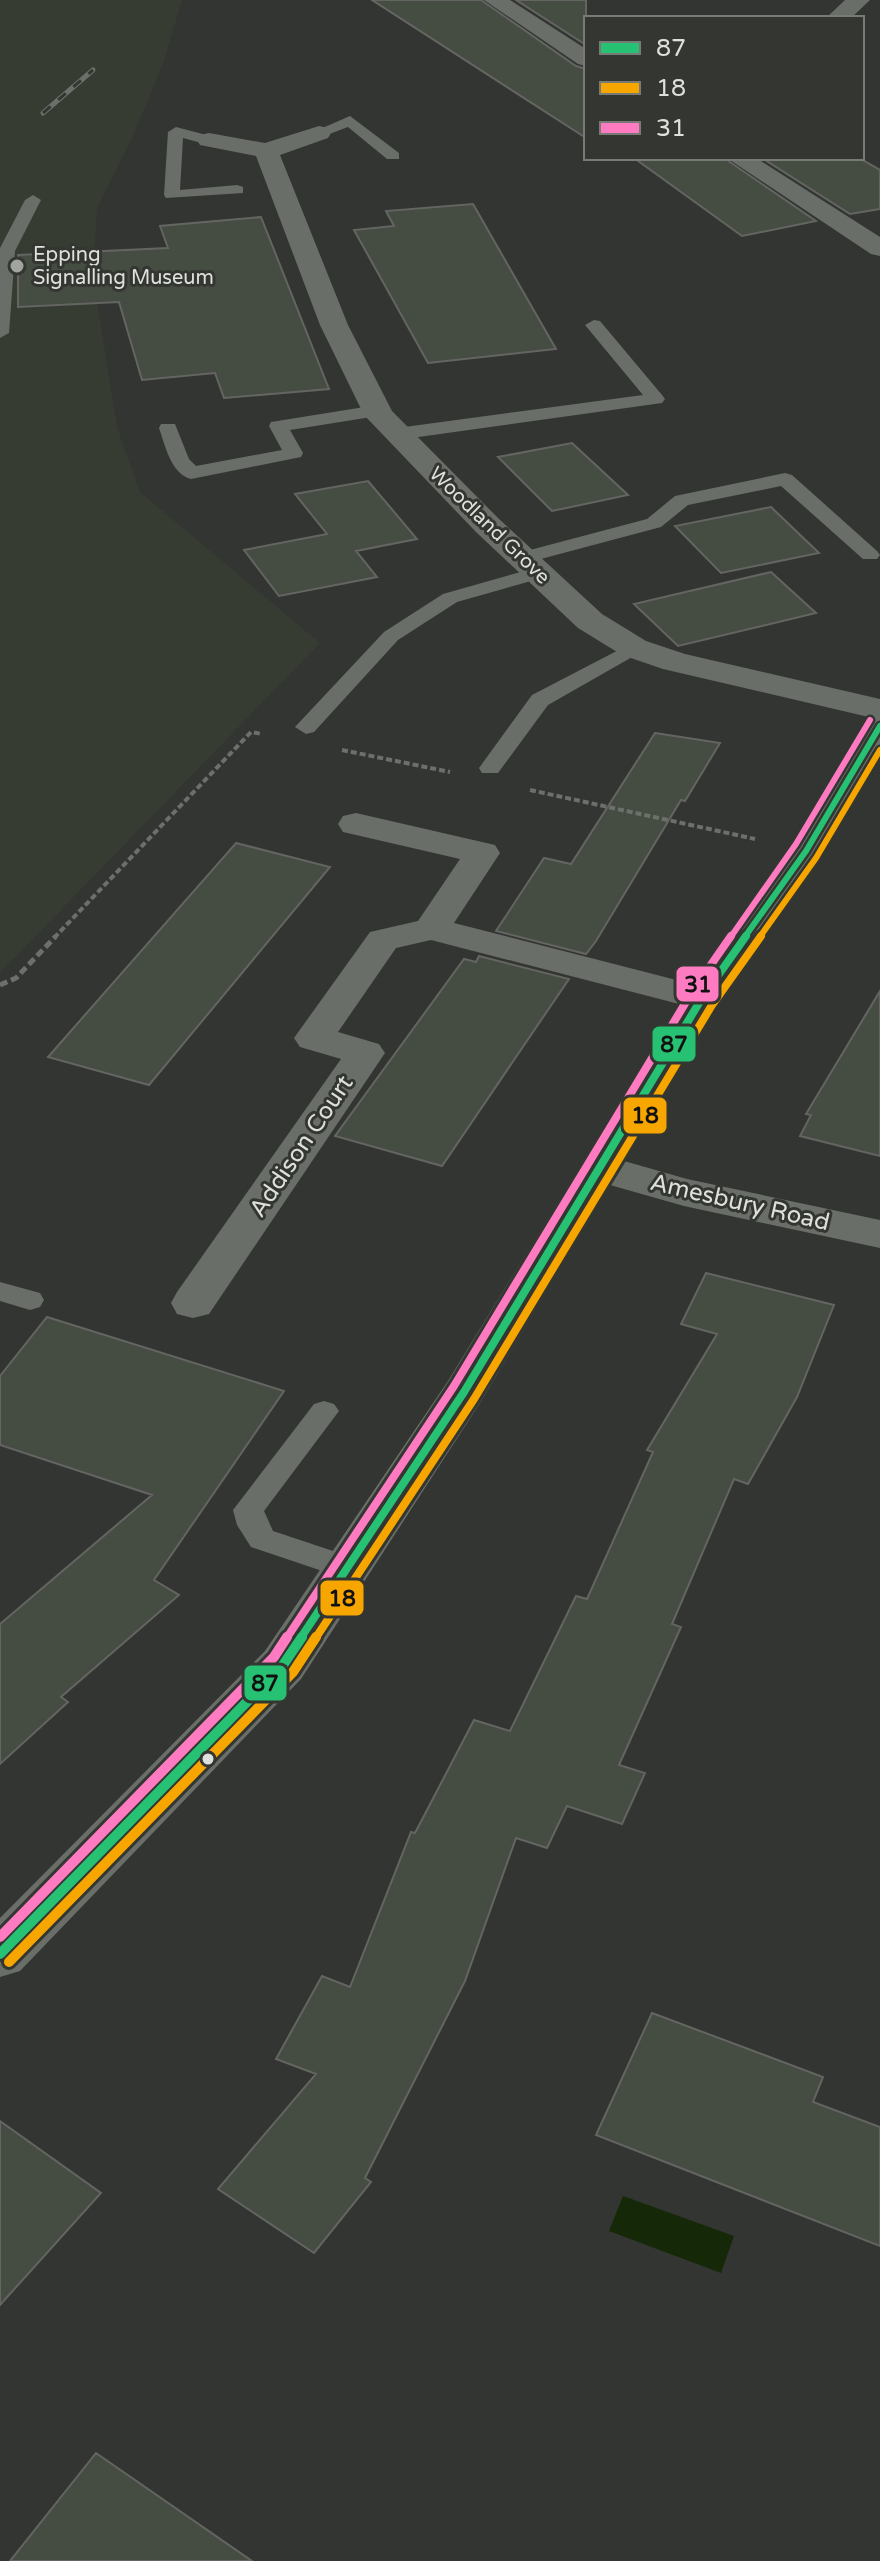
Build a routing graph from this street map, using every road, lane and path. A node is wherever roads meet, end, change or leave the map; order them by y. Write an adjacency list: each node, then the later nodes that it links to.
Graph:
1 (495, 0): 4 (street)
2 (859, 0): 3 (street)
3 (839, 16)
4 (584, 58)
5 (319, 133): 7 (street); 8 (lane)
6 (209, 140): 7 (street); 10 (lane)
7 (266, 151): 15 (street, Woodland Grove)
8 (393, 156)
9 (742, 160): 12 (street)
10 (237, 190)
11 (33, 200): 14 (lane)
12 (880, 248)
13 (594, 325): 15 (lane)
14 (0, 333)
15 (387, 422): 16 (lane); 18 (street, Woodland Grove)
16 (168, 428)
17 (870, 555): 18 (lane)
18 (530, 565): 19 (street, Woodland Grove); 22 (lane)
19 (634, 648): 20 (street, Woodland Grove); 24 (lane)
20 (880, 709)
21 (880, 726): 29 (street)
22 (306, 727)
23 (251, 732): 31 (path)
24 (490, 768)
25 (437, 769): 26 (path)
26 (452, 773)
27 (529, 790): 29 (path)
28 (356, 824): 30 (street)
29 (806, 851): 32 (street)
30 (431, 929): 32 (street, Addison Court); 37 (street, Addison Court)
31 (0, 985)
32 (702, 998): 33 (street)
33 (600, 1168): 34 (street, Amesbury Road); 39 (street)
34 (880, 1234)
35 (0, 1291): 36 (lane)
36 (30, 1300)
37 (193, 1303)
38 (324, 1411): 39 (lane)
39 (346, 1567): 40 (street)
40 (0, 1954)

